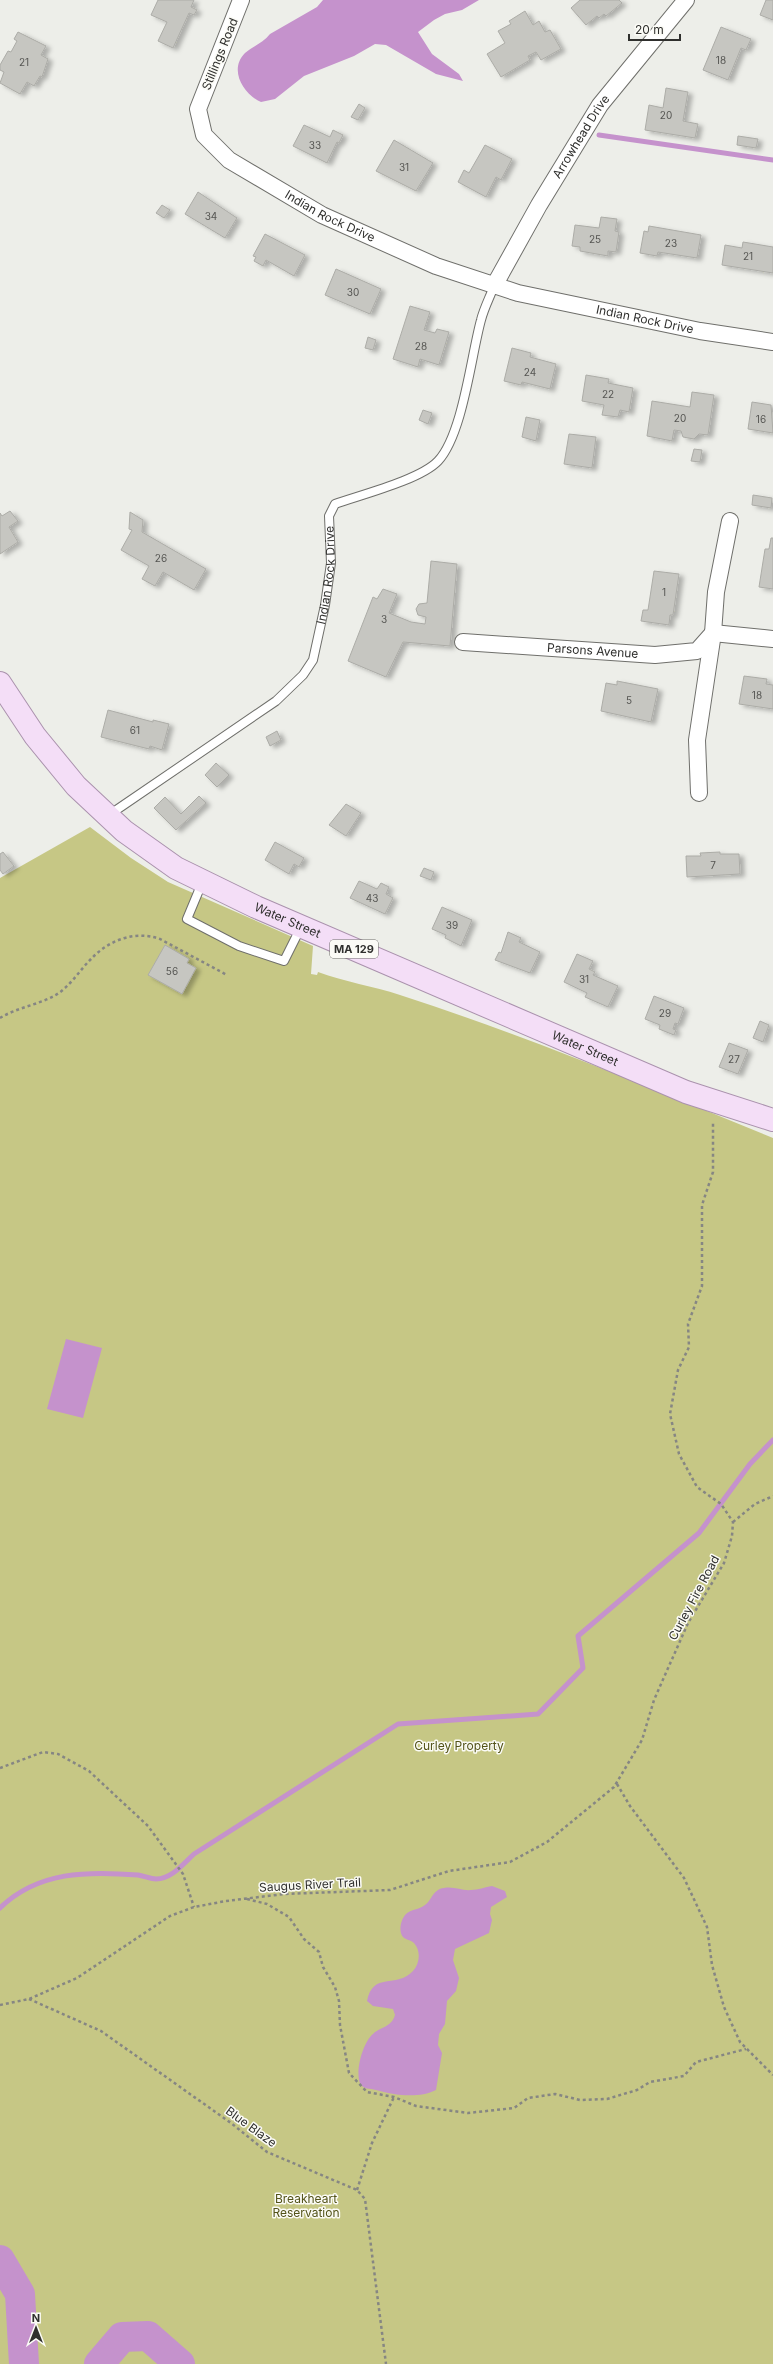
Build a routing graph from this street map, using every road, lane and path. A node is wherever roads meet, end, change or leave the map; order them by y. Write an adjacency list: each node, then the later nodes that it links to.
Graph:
1 (241, 0): 3 (street, Stillings Road)
2 (686, 0): 4 (street, Arrowhead Drive)
3 (198, 109): 4 (street, Indian Rock Drive)
4 (494, 286): 5 (street, Indian Rock Drive); 12 (lane, Indian Rock Drive)
5 (773, 342)
6 (730, 521): 7 (street)
7 (713, 633): 8 (street); 9 (street, Parsons Avenue); 11 (street)
8 (773, 639)
9 (463, 642)
10 (0, 683): 12 (main road, Water Street / MA 129)
11 (699, 793)
12 (107, 817): 13 (main road, Water Street / MA 129)
13 (202, 883): 14 (main road, Water Street / MA 129); 14 (lane)
14 (301, 927): 17 (main road, Water Street / MA 129)
15 (227, 975): 16 (path)
16 (0, 1018)
17 (714, 1101): 18 (main road, Water Street / MA 129); 20 (path)
18 (773, 1120)
19 (773, 1496): 20 (path)
20 (733, 1522): 22 (path, Curley Fire Road)
21 (0, 1768): 24 (path)
22 (617, 1783): 23 (path, Saugus River Trail); 27 (path)
23 (244, 1899): 24 (path, Saugus River Trail); 29 (path)
24 (194, 1907): 25 (path, Saugus River Trail)
25 (29, 1999): 26 (path, Saugus River Trail); 30 (path, Blue Blaze)
26 (0, 2005)
27 (746, 2049): 28 (path); 29 (path)
28 (773, 2075)
29 (394, 2097): 30 (path)
30 (357, 2190): 31 (path)
31 (386, 2364)

